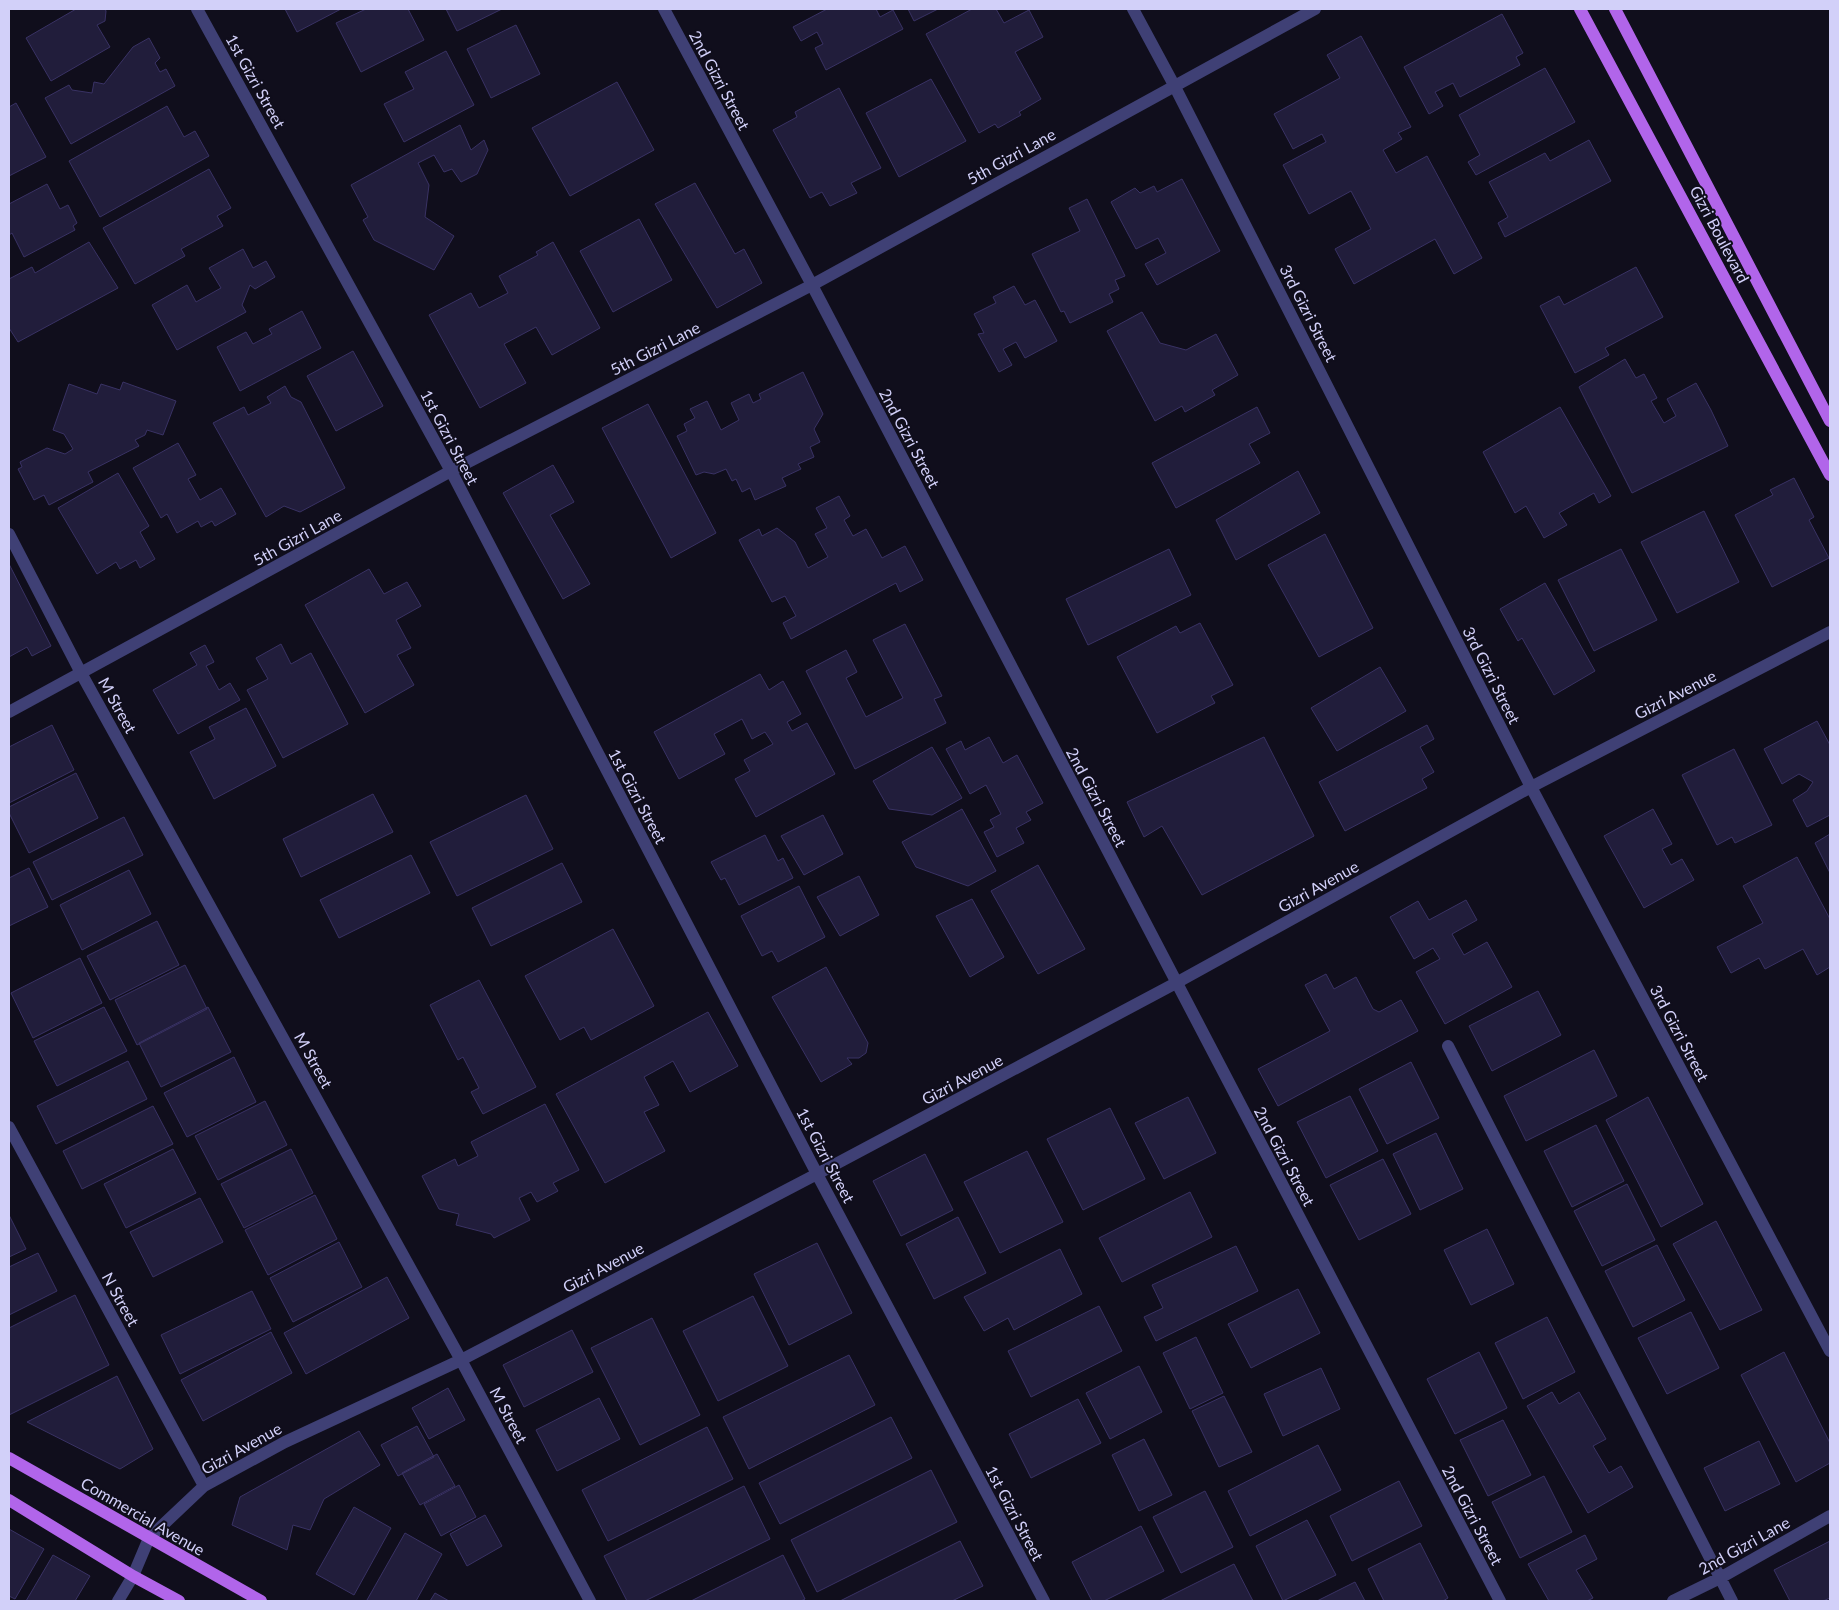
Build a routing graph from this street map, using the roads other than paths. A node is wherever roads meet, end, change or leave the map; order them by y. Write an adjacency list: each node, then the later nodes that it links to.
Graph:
1 (197, 9): 10 (street, 1st Gizri Street)
2 (664, 9): 8 (street, 2nd Gizri Street)
3 (1133, 9): 7 (street, 3rd Gizri Street)
4 (1314, 9): 7 (street, 5th Gizri Lane)
5 (1580, 9): 11 (main road, Gizri Boulevard)
6 (1615, 9): 9 (main road, Gizri Boulevard)
7 (1174, 85): 8 (street, 5th Gizri Lane); 16 (street, 3rd Gizri Street)
8 (812, 285): 10 (street, 5th Gizri Lane); 17 (street, 2nd Gizri Street)
9 (1830, 421)
10 (451, 471): 14 (street, 5th Gizri Lane); 20 (street, 1st Gizri Street)
11 (1830, 474)
12 (9, 534): 14 (street, M Street)
13 (1830, 632): 16 (street, Gizri Avenue)
14 (82, 673): 15 (street, 5th Gizri Lane); 22 (street, M Street)
15 (9, 712)
16 (1531, 787): 17 (street, Gizri Avenue); 21 (street, 3rd Gizri Street)
17 (1176, 983): 20 (street, Gizri Avenue); 35 (street, 2nd Gizri Street)
18 (1448, 1046): 29 (street)
19 (9, 1127): 24 (street, N Street)
20 (817, 1174): 22 (street, Gizri Avenue); 34 (street, 1st Gizri Street)
21 (1830, 1351)
22 (462, 1360): 24 (street, Gizri Avenue); 33 (street, M Street)
23 (9, 1458): 27 (main road, Commercial Avenue)
24 (204, 1486): 27 (street, Gizri Avenue)
25 (9, 1500): 28 (main road)
26 (1830, 1516): 29 (street, 2nd Gizri Lane)
27 (149, 1538): 28 (street, Gizri Avenue); 32 (main road, Commercial Avenue)
28 (133, 1576): 30 (street, Gizri Avenue); 31 (main road)
29 (1720, 1578): 36 (street, 2nd Gizri Lane); 37 (street)
30 (118, 1601)
31 (179, 1601)
32 (261, 1601)
33 (590, 1601)
34 (1044, 1601)
35 (1500, 1601)
36 (1673, 1601)
37 (1732, 1601)

